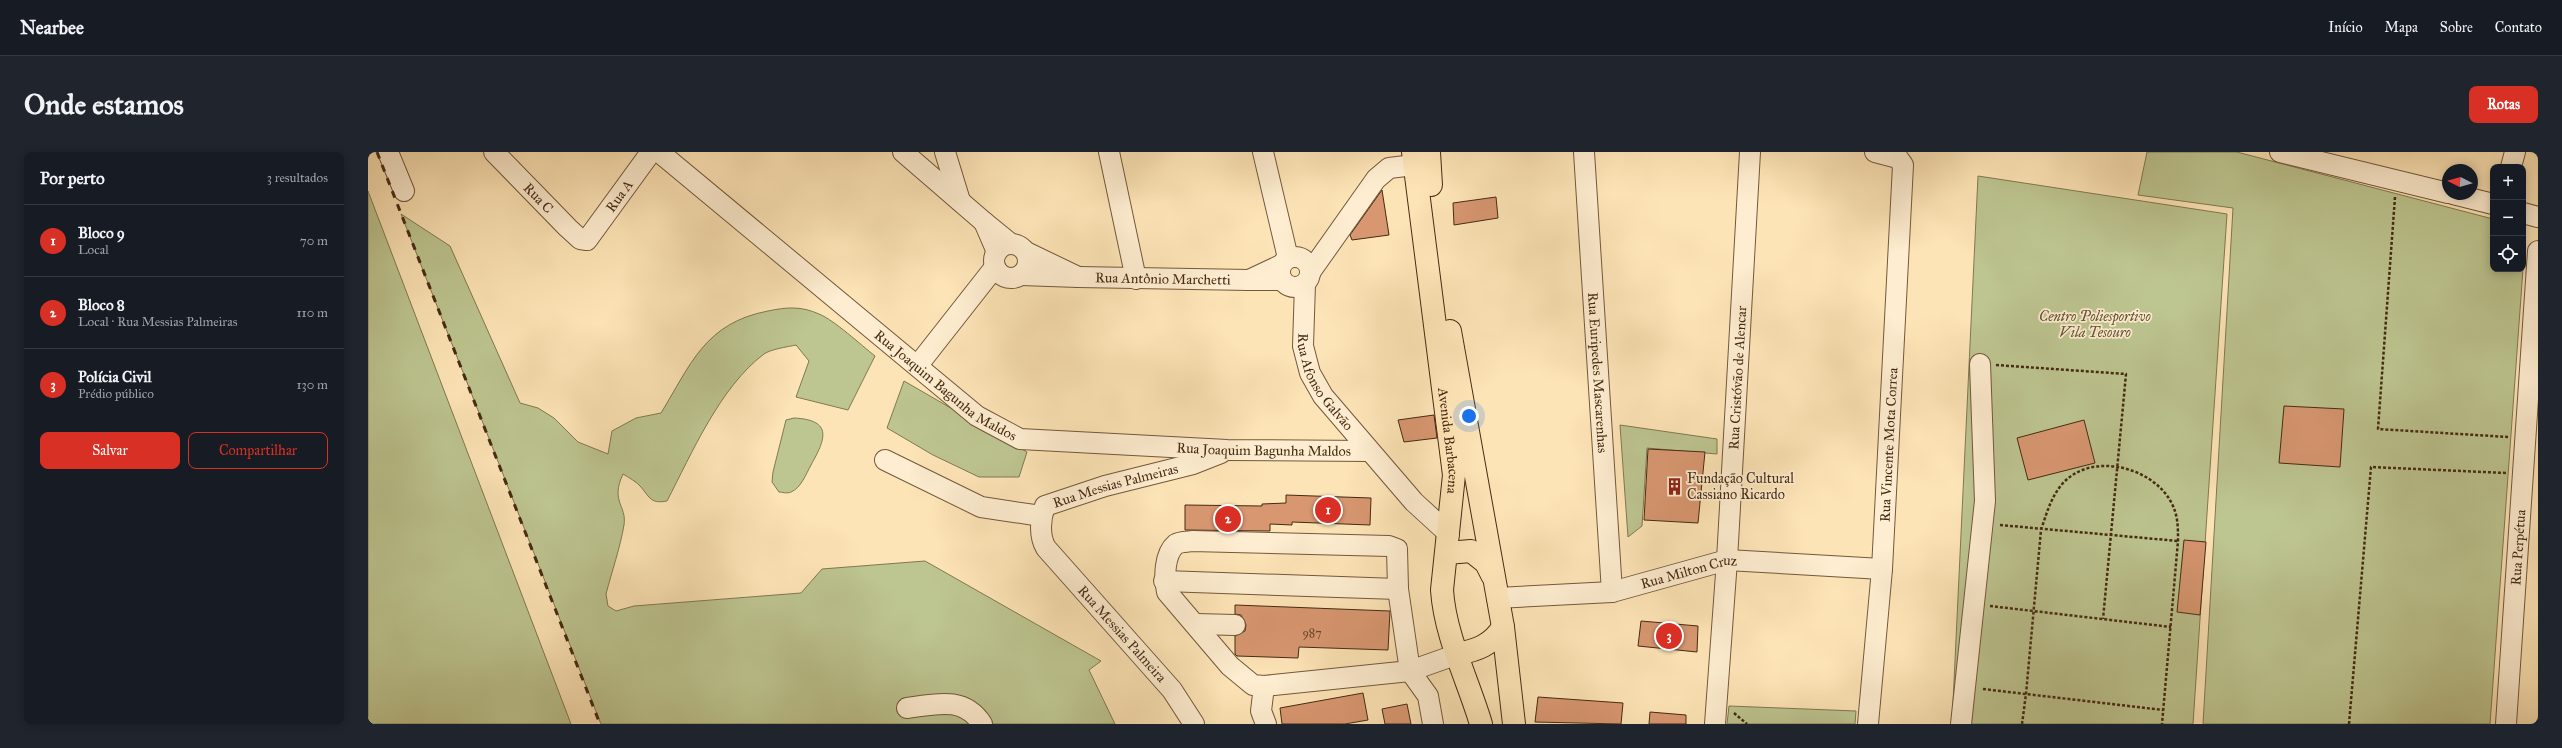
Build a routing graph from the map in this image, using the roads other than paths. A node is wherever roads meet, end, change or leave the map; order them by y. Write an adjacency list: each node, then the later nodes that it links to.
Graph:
1 (388, 152): 17 (street)
2 (494, 152): 24 (street, Rua C)
3 (651, 152): 24 (street, Rua A)
4 (659, 152): 33 (street, Rua Joaquim Bagunha Maldos)
5 (945, 152): 20 (street)
6 (1109, 152): 31 (street)
7 (1263, 152): 27 (street)
8 (1584, 152): 46 (street, Rua Euripedes Mascarenhas)
9 (1750, 152): 41 (street, Rua Cristóvão de Alencar)
10 (1875, 152): 42 (street, Rua Vincente Mota Correa)
11 (2280, 152): 15 (street)
12 (2515, 152): 16 (street)
13 (909, 154): 20 (street)
14 (1419, 156): 30 (street); 39 (main road, Avenida Barbacena); 44 (main road, Avenida Barbacena)
15 (2343, 160): 18 (street)
16 (2512, 164)
17 (404, 191)
18 (2442, 191)
19 (2477, 200): 21 (street)
20 (960, 201): 26 (street)
21 (2490, 203)
22 (2526, 214): 23 (street)
23 (2538, 217)
24 (587, 240)
25 (2538, 252): 34 (street, Rua Perpétua)
26 (1007, 254): 28 (street); 28 (street, Rua Antônio Marchetti); 29 (street); 33 (street)
27 (1284, 268): 30 (street); 30 (street); 31 (street, Rua Antônio Marchetti)
28 (1021, 276): 29 (street, Rua Antônio Marchetti)
29 (1078, 277): 31 (street, Rua Antônio Marchetti)
30 (1308, 278): 36 (street, Rua Afonso Galvão)
31 (1136, 279)
32 (1980, 364): 62 (street)
33 (918, 365): 35 (street, Rua Joaquim Bagunha Maldos)
34 (2534, 371): 63 (street, Rua Perpétua)
35 (1227, 450): 36 (street, Rua Joaquim Bagunha Maldos); 38 (street, Rua Messias Palmeiras)
36 (1369, 451): 39 (street, Rua Afonso Galvão)
37 (885, 460): 38 (street)
38 (1041, 516): 40 (street, Rua Messias Palmeiras)
39 (1448, 543): 44 (main road); 50 (main road, Avenida Barbacena)
40 (1046, 548): 55 (street, Rua Messias Palmeira)
41 (1727, 560): 42 (street, Rua Milton Cruz); 46 (street, Rua Milton Cruz); 60 (street, Rua Cristóvão de Alencar)
42 (1882, 570): 61 (street, Rua Vincente Mota Correa)
43 (1164, 581): 45 (street); 45 (street); 47 (street)
44 (1495, 588): 46 (street, Rua Milton Cruz); 49 (main road, Avenida Barbacena)
45 (1398, 589): 51 (street)
46 (1612, 592)
47 (1196, 624): 48 (street); 52 (street)
48 (1235, 625)
49 (1502, 627): 50 (main road); 59 (main road, Avenida Barbacena)
50 (1458, 654): 51 (street); 58 (main road, Avenida Barbacena)
51 (1410, 671): 52 (street); 57 (street)
52 (1264, 686): 56 (street)
53 (907, 708): 54 (street)
54 (982, 724)
55 (1194, 724)
56 (1266, 724)
57 (1433, 724)
58 (1481, 724)
59 (1514, 724)
60 (1715, 724)
61 (1868, 724)
62 (1961, 724)
63 (2506, 724)

